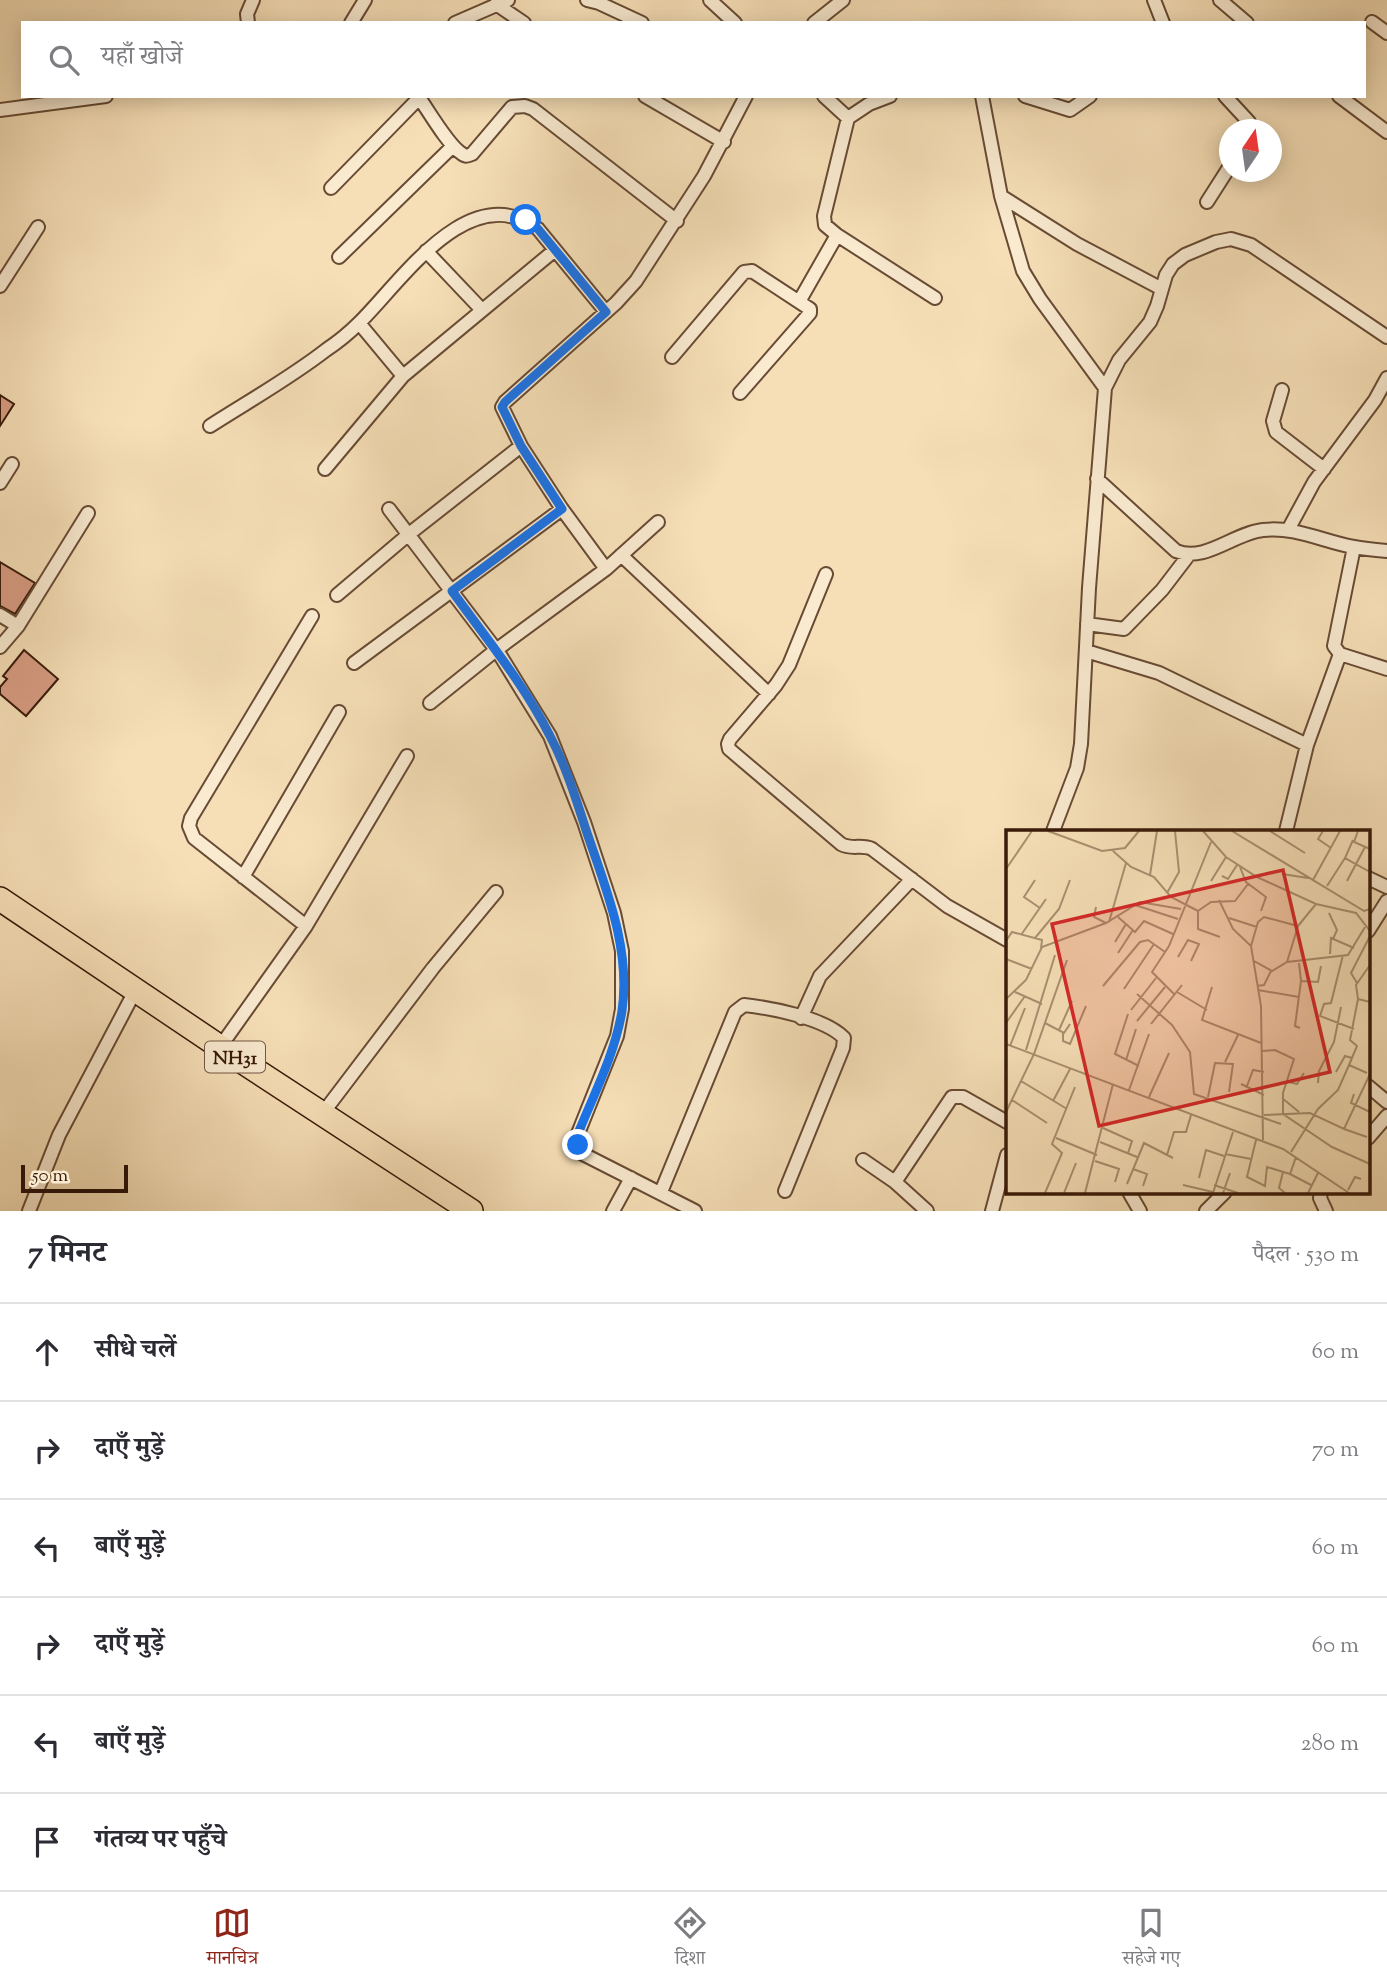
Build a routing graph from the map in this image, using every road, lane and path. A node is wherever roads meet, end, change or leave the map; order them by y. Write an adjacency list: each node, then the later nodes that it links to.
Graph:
1 (253, 0): 9 (street)
2 (365, 0): 10 (street)
3 (587, 0): 13 (street)
4 (710, 0): 14 (street)
5 (843, 0): 15 (street)
6 (1154, 0): 16 (street)
7 (1220, 0): 17 (street)
8 (502, 2): 11 (street); 12 (street)
9 (248, 21)
10 (352, 21)
11 (459, 21)
12 (522, 21)
13 (638, 21)
14 (733, 21)
15 (817, 21)
16 (1162, 21)
17 (1245, 21)
18 (1372, 22): 19 (street)
19 (1387, 33)
20 (91, 98): 32 (street)
21 (417, 98): 39 (street)
22 (419, 98): 37 (street)
23 (648, 98): 36 (street)
24 (745, 98): 36 (street)
25 (826, 98): 33 (street)
26 (885, 98): 33 (street)
27 (982, 98): 40 (street)
28 (1031, 98): 29 (street)
29 (1087, 98)
30 (1227, 98): 34 (street)
31 (1342, 98): 35 (street)
32 (0, 110)
33 (848, 118): 44 (street)
34 (1246, 119)
35 (1387, 132)
36 (724, 142): 42 (street)
37 (453, 146): 42 (street); 47 (street)
38 (1220, 182): 41 (street)
39 (331, 188)
40 (1001, 196): 49 (street); 59 (street)
41 (1207, 202)
42 (677, 221): 53 (street)
43 (38, 227): 48 (street)
44 (836, 235): 50 (street); 51 (street)
45 (555, 250): 46 (street); 52 (street); 53 (street)
46 (426, 251): 52 (street); 54 (street)
47 (339, 257)
48 (0, 286)
49 (1162, 289): 55 (street); 59 (street)
50 (935, 298)
51 (800, 300): 56 (street); 61 (street)
52 (482, 310): 57 (street)
53 (606, 312): 63 (street)
54 (359, 323): 57 (street); 62 (street)
55 (1387, 337)
56 (672, 357)
57 (403, 376): 65 (street)
58 (1387, 378): 66 (street)
59 (1105, 388): 67 (street)
60 (1282, 390): 66 (street)
61 (740, 393)
62 (210, 426)
63 (521, 446): 70 (street); 74 (street)
64 (12, 464): 68 (street)
65 (326, 469)
66 (1324, 469): 73 (street)
67 (1097, 479): 78 (street); 85 (street)
68 (0, 483)
69 (389, 509): 74 (street)
70 (562, 509): 79 (street); 81 (street)
71 (88, 513): 86 (street)
72 (658, 522): 77 (street)
73 (1288, 530): 75 (street); 78 (street)
74 (409, 534): 81 (street); 82 (street)
75 (1354, 547): 76 (street); 90 (street)
76 (1387, 551)
77 (621, 555): 79 (street); 93 (street)
78 (1188, 556): 85 (street)
79 (606, 569): 88 (street)
80 (826, 574): 93 (street)
81 (452, 591): 88 (street); 91 (street)
82 (337, 595)
83 (0, 615): 86 (street)
84 (312, 616): 100 (street)
85 (1087, 624): 89 (street)
86 (18, 626): 87 (street)
87 (0, 647)
88 (496, 650): 94 (street); 121 (street)
89 (1086, 651): 96 (street); 98 (street)
90 (1340, 654): 92 (street); 96 (street)
91 (354, 663)
92 (1387, 669)
93 (769, 694): 101 (street)
94 (430, 703)
95 (339, 712): 100 (street)
96 (1307, 745): 99 (street)
97 (407, 756): 107 (street)
98 (1053, 830)
99 (1286, 830)
100 (243, 877): 107 (street)
101 (912, 879): 109 (street); 111 (street)
102 (1370, 879): 103 (street)
103 (1387, 887)
104 (496, 892): 115 (street)
105 (0, 899): 110 (highway, NH31)
106 (1387, 901): 108 (street)
107 (306, 926): 112 (street)
108 (1370, 928)
109 (1006, 939)
110 (135, 991): 112 (highway, NH31); 128 (street)
111 (801, 1018): 123 (street); 124 (street)
112 (220, 1047): 115 (highway, NH31)
113 (1370, 1088): 114 (street)
114 (1387, 1102)
115 (323, 1113): 129 (highway, NH31)
116 (1387, 1116): 118 (street)
117 (1006, 1121): 122 (street)
118 (1370, 1136)
119 (1006, 1159): 133 (street)
120 (863, 1160): 122 (street)
121 (631, 1178): 124 (street); 130 (street)
122 (895, 1182): 132 (street)
123 (785, 1191)
124 (661, 1192): 131 (street)
125 (1130, 1194): 134 (street)
126 (1223, 1194): 135 (street)
127 (1321, 1194): 136 (street)
128 (29, 1211)
129 (471, 1211)
130 (614, 1211)
131 (695, 1211)
132 (928, 1211)
133 (992, 1211)
134 (1140, 1211)
135 (1206, 1211)
136 (1326, 1211)

